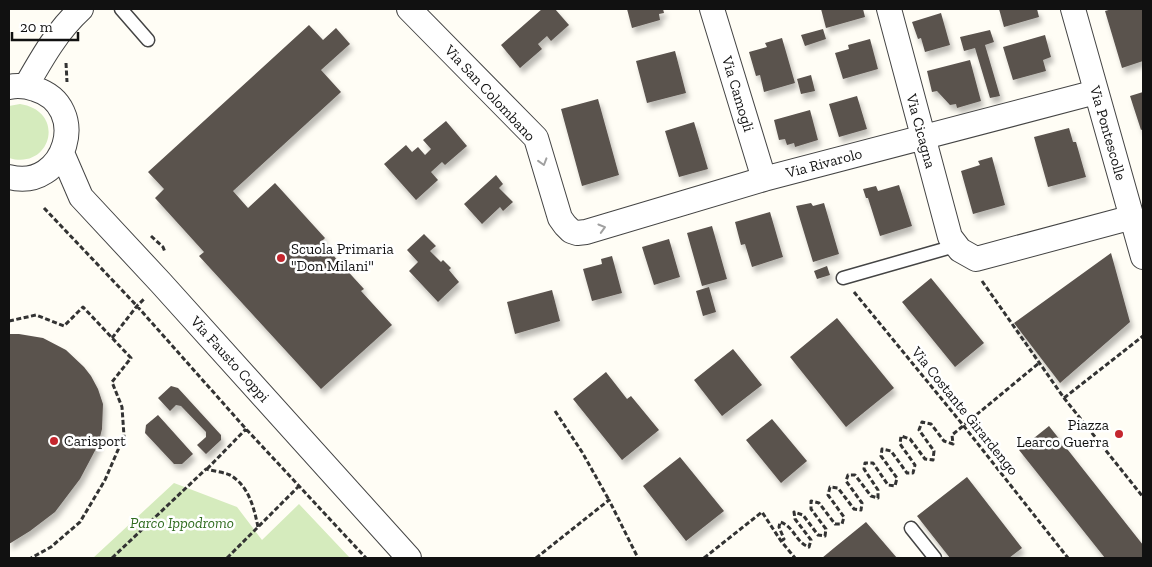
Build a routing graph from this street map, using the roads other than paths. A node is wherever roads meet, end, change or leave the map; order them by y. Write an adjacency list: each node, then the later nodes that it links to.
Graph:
1 (81, 9): 8 (street)
2 (121, 9): 7 (lane)
3 (409, 9): 18 (street, Via San Colombano, one-way to 18)
4 (712, 9): 15 (street, Via Camogli)
5 (888, 9): 12 (street, Via Cicagna)
6 (1072, 9): 10 (street, Via Pontescolle)
7 (148, 40)
8 (60, 50): 9 (street); 11 (street)
9 (17, 87): 11 (street)
10 (1096, 92): 12 (street, Via Rivarolo); 17 (street, Via Pontescolle)
11 (61, 94): 13 (street)
12 (923, 137): 15 (street, Via Rivarolo); 19 (street, Via Cicagna)
13 (62, 154): 14 (street); 16 (street, Via Fausto Coppi)
14 (17, 178): 16 (street)
15 (764, 179): 18 (street, Via Rivarolo, one-way to 15)
16 (81, 197): 23 (street, Via Fausto Coppi)
17 (1133, 217): 19 (street); 20 (street, Via Pontescolle)
18 (560, 218)
19 (957, 248): 21 (lane)
20 (1143, 257)
21 (843, 278)
22 (911, 528): 24 (lane)
23 (409, 558)
24 (935, 558)

